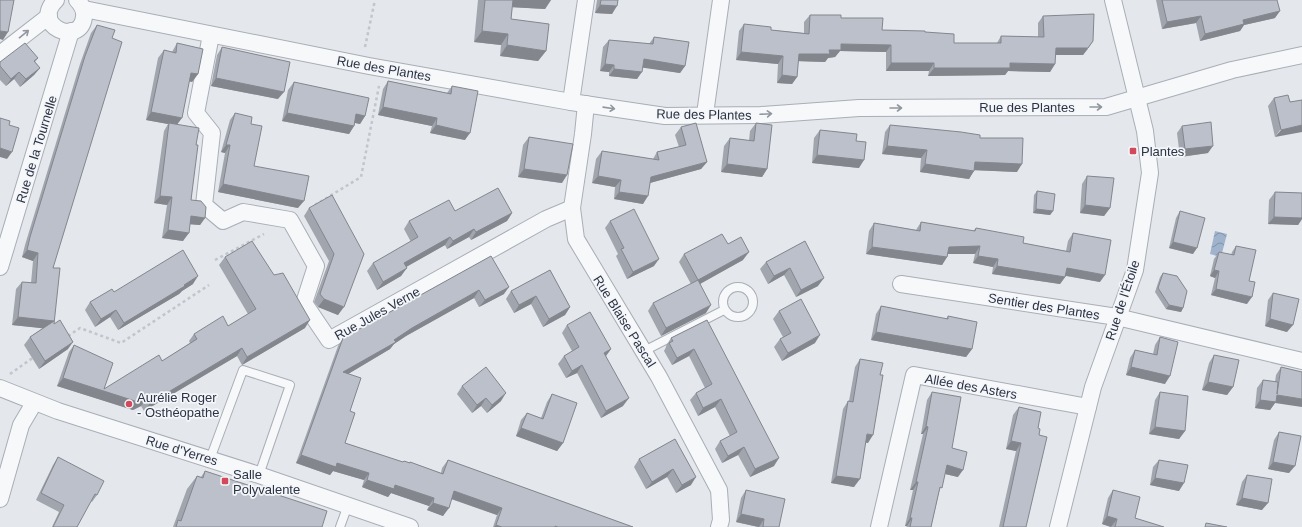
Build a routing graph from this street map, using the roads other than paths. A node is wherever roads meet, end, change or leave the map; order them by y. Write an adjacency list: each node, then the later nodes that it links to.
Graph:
1 (56, 0): 6 (street)
2 (586, 0): 12 (street, Rue Blaise Pascal)
3 (721, 0): 13 (street)
4 (1113, 0): 11 (street, Rue de l'Étoile)
5 (81, 5): 7 (street); 8 (street, Rue des Plantes)
6 (49, 16): 7 (street); 9 (street, one-way to 6)
7 (71, 31): 15 (street, Rue de la Tournelle)
8 (211, 35): 12 (street, Rue des Plantes); 14 (street, Rue Jules Verne)
9 (0, 54)
10 (1302, 55): 11 (street, Rue des Plantes)
11 (1138, 97): 13 (street, Rue des Plantes, one-way to 11); 18 (street, Rue de l'Étoile)
12 (578, 103): 13 (street, Rue des Plantes, one-way to 13); 14 (street, Rue Blaise Pascal)
13 (705, 114)
14 (572, 208): 19 (street, Rue Blaise Pascal)
15 (0, 267)
16 (901, 284): 18 (street, Sentier des Plantes)
17 (724, 310): 19 (lane)
18 (1117, 317): 20 (street, Sentier des Plantes); 23 (street, Rue de l'Étoile)
19 (644, 351): 30 (street, Rue Blaise Pascal)
20 (1302, 361)
21 (3, 382): 22 (street, Rue d'Yerres)
22 (34, 403): 24 (street, Rue d'Yerres); 26 (street)
23 (1088, 407): 31 (street, Allée des Asters); 32 (street, Rue de l'Étoile)
24 (210, 459): 25 (street, Rue d'Yerres); 25 (lane)
25 (259, 475): 27 (street, Rue d'Yerres)
26 (0, 499)
27 (348, 505): 28 (lane); 29 (street, Rue d'Yerres)
28 (340, 527)
29 (410, 527)
30 (719, 527)
31 (879, 527)
32 (1058, 527)

